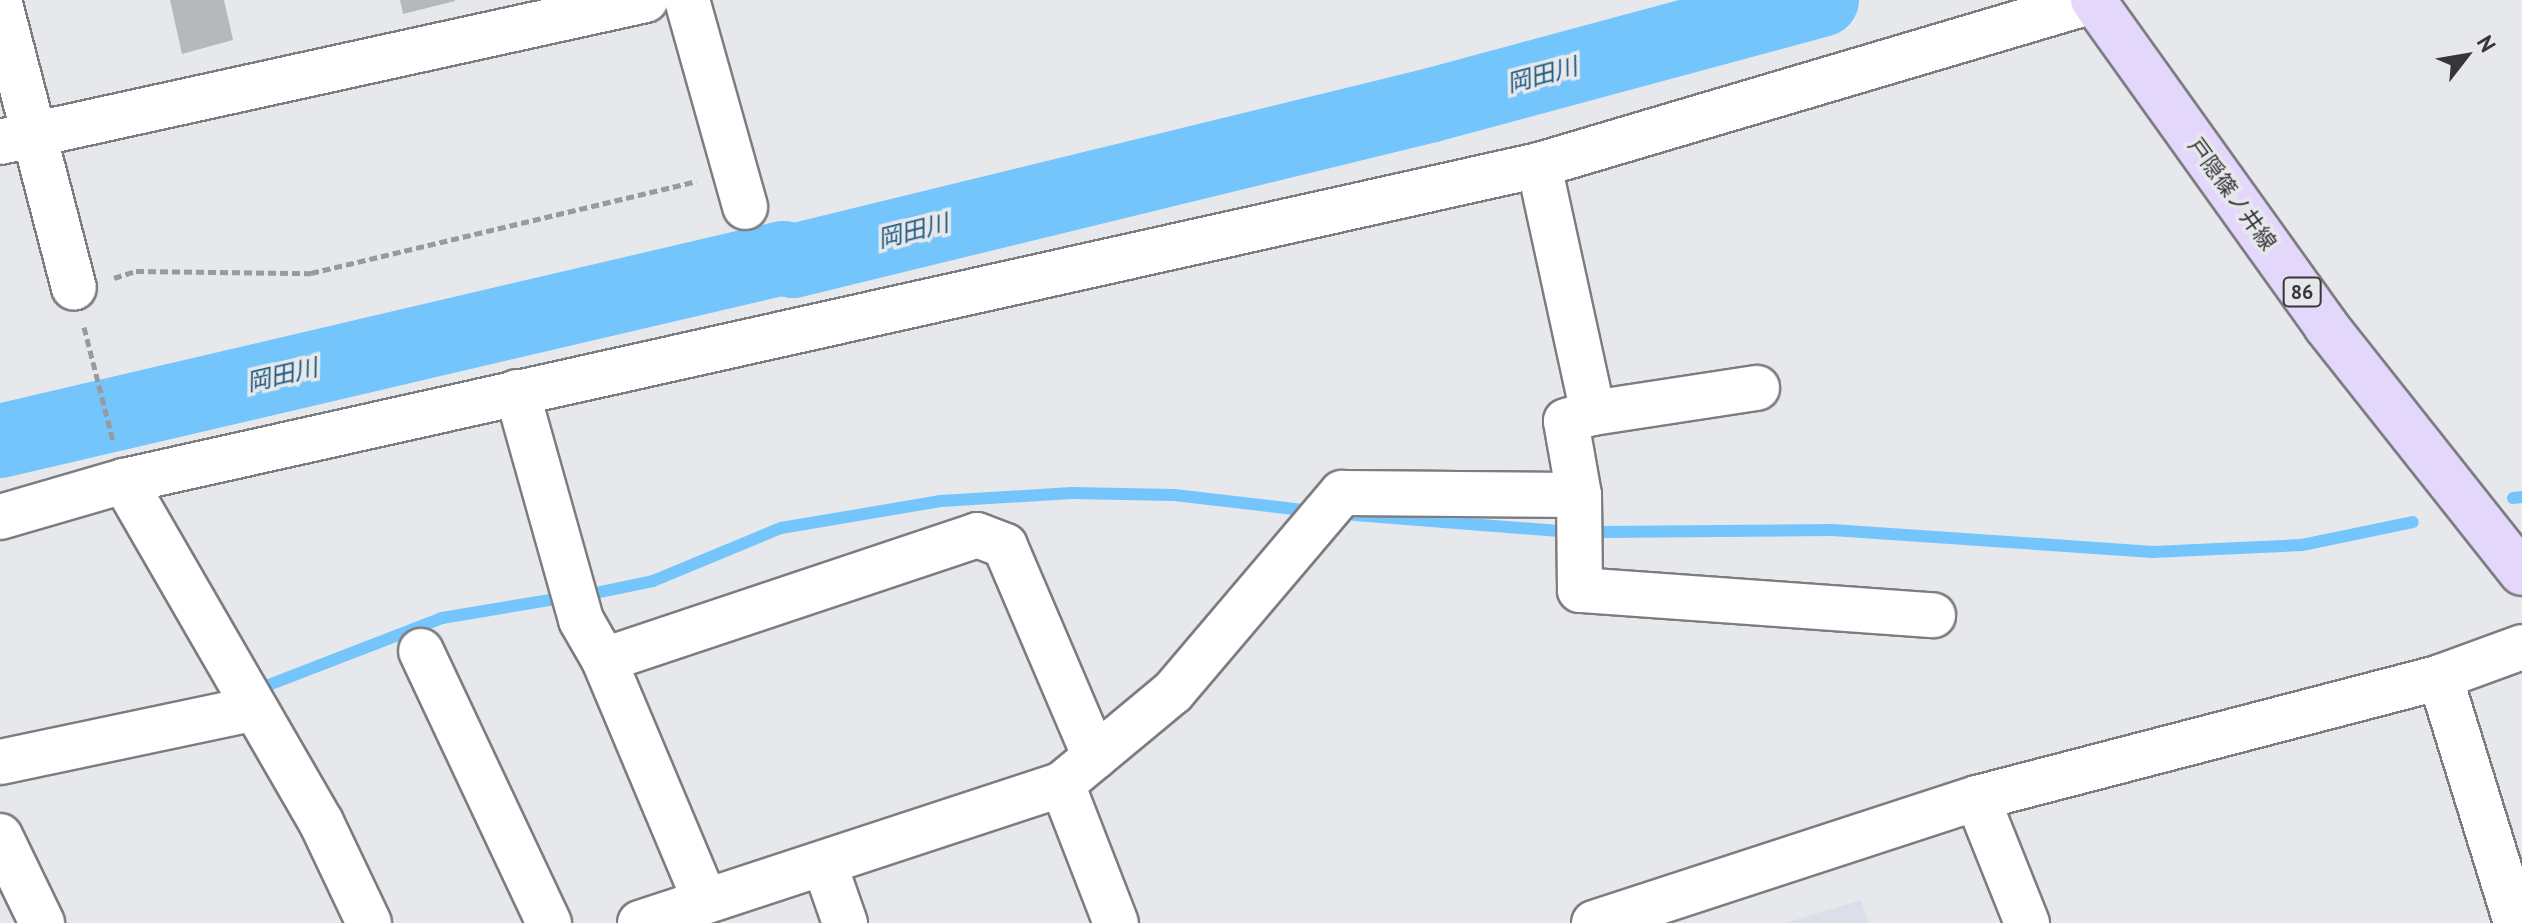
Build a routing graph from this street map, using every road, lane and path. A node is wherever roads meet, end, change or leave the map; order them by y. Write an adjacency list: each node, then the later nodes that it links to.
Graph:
1 (646, 0): 5 (street)
2 (687, 0): 7 (street)
3 (2094, 0): 6 (street); 15 (main road, 戸隠篠ノ井線 / 86)
4 (0, 4): 5 (street)
5 (16, 138): 8 (street)
6 (1539, 165): 10 (street); 11 (street)
7 (740, 189): 8 (path)
8 (86, 298): 12 (path)
9 (1757, 388): 11 (street)
10 (517, 392): 12 (street); 19 (street)
11 (1593, 413): 13 (street)
12 (120, 466): 14 (street); 21 (street)
13 (1579, 495): 16 (street); 23 (street)
14 (0, 517)
15 (2522, 573)
16 (1933, 615)
17 (2522, 647): 20 (street)
18 (421, 651): 30 (street)
19 (604, 660): 23 (street); 27 (street)
20 (2440, 677): 24 (street); 36 (street)
21 (251, 709): 22 (street); 29 (street)
22 (0, 762)
23 (1078, 771): 26 (street); 33 (street)
24 (1977, 798): 34 (street); 35 (street)
25 (0, 836): 28 (street)
26 (824, 863): 27 (street); 32 (street)
27 (704, 898): 31 (street)
28 (42, 923)
29 (369, 923)
30 (549, 923)
31 (640, 923)
32 (845, 923)
33 (1116, 923)
34 (1594, 923)
35 (2027, 923)
36 (2516, 923)

